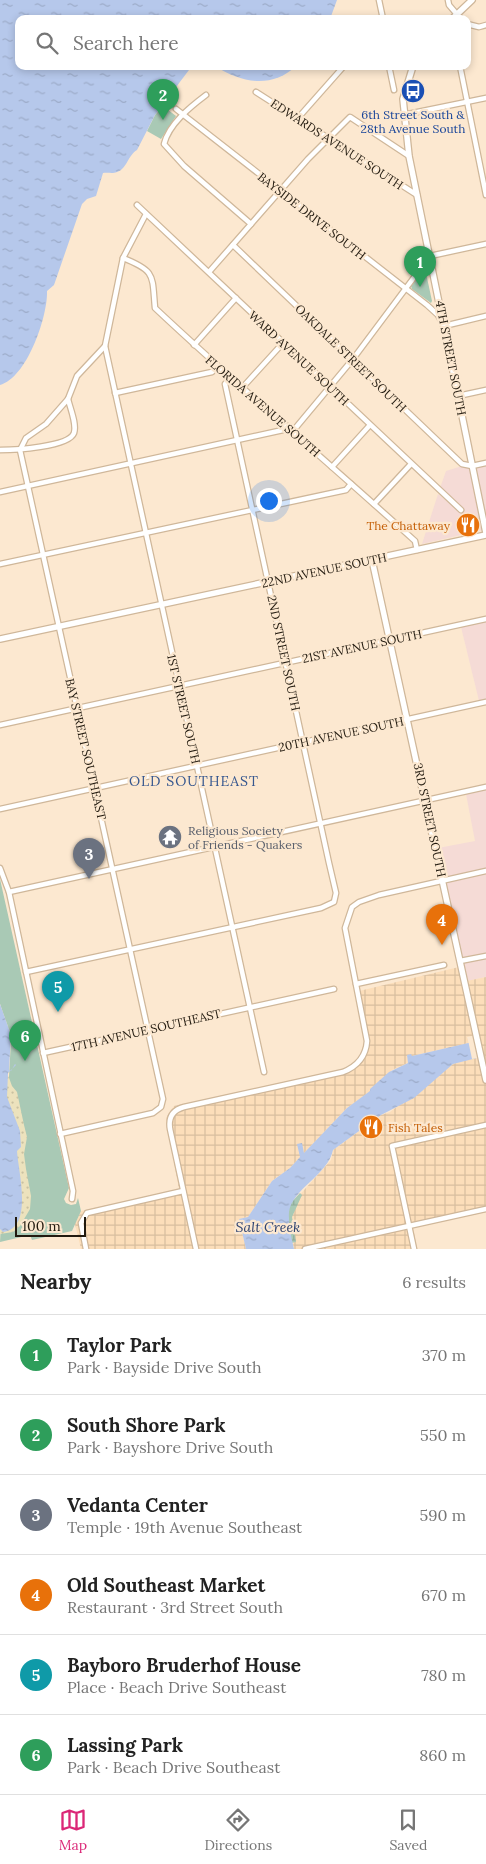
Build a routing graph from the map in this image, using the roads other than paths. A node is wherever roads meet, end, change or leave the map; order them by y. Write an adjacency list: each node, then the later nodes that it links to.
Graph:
1 (379, 0): 4 (street)
2 (448, 0): 5 (street)
3 (472, 0): 6 (street)
4 (382, 15)
5 (455, 15)
6 (458, 15)
7 (471, 25): 8 (street)
8 (486, 25)
9 (340, 70): 21 (street)
10 (390, 70): 13 (street)
11 (412, 70): 20 (street, 4TH STREET SOUTH)
12 (461, 70): 17 (street)
13 (394, 90)
14 (256, 92): 21 (street, EDWARDS AVENUE SOUTH)
15 (206, 95): 19 (street)
16 (486, 98): 17 (street)
17 (467, 102): 20 (street); 24 (street)
18 (176, 109): 19 (street, BAYSIDE DRIVE SOUTH)
19 (183, 114): 25 (street, BAYSIDE DRIVE SOUTH); 30 (street)
20 (403, 116): 23 (street, 4TH STREET SOUTH)
21 (298, 118): 22 (street, EDWARDS AVENUE SOUTH)
22 (329, 137): 23 (street); 25 (street); 26 (street, EDWARDS AVENUE SOUTH)
23 (409, 156): 26 (street, 4TH STREET SOUTH)
24 (484, 171): 27 (street)
25 (280, 191): 30 (street); 36 (street, BAYSIDE DRIVE SOUTH)
26 (417, 195): 33 (street, 4TH STREET SOUTH)
27 (486, 195)
28 (137, 205): 29 (street, WARD AVENUE SOUTH)
29 (146, 214): 34 (street); 35 (street, WARD AVENUE SOUTH)
30 (252, 224): 32 (street)
31 (486, 244): 33 (street)
32 (232, 245): 35 (street); 43 (street, OAKDALE STREET SOUTH)
33 (430, 256): 36 (street); 39 (street, 4TH STREET SOUTH)
34 (123, 258): 41 (street, FLORIDA AVENUE SOUTH); 42 (street)
35 (209, 272): 37 (street, WARD AVENUE SOUTH)
36 (405, 289): 39 (street, BAYSIDE DRIVE SOUTH); 43 (street)
37 (236, 298): 40 (street, WARD AVENUE SOUTH); 41 (street)
38 (486, 316): 39 (street)
39 (444, 326): 50 (street, 4TH STREET SOUTH)
40 (283, 343): 46 (street, WARD AVENUE SOUTH); 47 (street)
41 (194, 344): 44 (street, FLORIDA AVENUE SOUTH)
42 (105, 346): 49 (street, 1ST STREET SOUTH); 51 (street)
43 (352, 359): 46 (street); 61 (street, OAKDALE STREET SOUTH)
44 (217, 367): 45 (street, FLORIDA AVENUE SOUTH); 49 (street)
45 (230, 378): 47 (street, FLORIDA AVENUE SOUTH); 55 (street, 2ND STREET SOUTH)
46 (330, 387): 52 (street, WARD AVENUE SOUTH); 54 (street)
47 (242, 388): 53 (street, FLORIDA AVENUE SOUTH)
48 (486, 390): 50 (street)
49 (115, 393): 58 (street, 1ST STREET SOUTH)
50 (458, 396): 61 (street, 4TH STREET SOUTH)
51 (68, 399): 57 (street); 57 (street)
52 (370, 425): 60 (street, WARD AVENUE SOUTH); 62 (street)
53 (287, 426): 54 (street, FLORIDA AVENUE SOUTH); 55 (street)
54 (293, 431): 62 (street, FLORIDA AVENUE SOUTH)
55 (238, 440): 58 (street); 67 (street, 2ND STREET SOUTH)
56 (0, 450): 57 (street)
57 (20, 450): 64 (street, BAY STREET SOUTHEAST)
58 (132, 463): 64 (street); 69 (street, 1ST STREET SOUTH)
59 (486, 463): 61 (street)
60 (411, 464): 66 (street); 68 (street, WARD AVENUE SOUTH)
61 (472, 466): 70 (street, 4TH STREET SOUTH)
62 (332, 467): 63 (street, FLORIDA AVENUE SOUTH)
63 (351, 484): 66 (street, FLORIDA AVENUE SOUTH); 67 (street)
64 (29, 485): 65 (street); 72 (street, BAY STREET SOUTHEAST)
65 (0, 492)
66 (374, 504): 71 (street, FLORIDA AVENUE SOUTH)
67 (253, 509): 69 (street); 75 (street, 2ND STREET SOUTH)
68 (461, 510)
69 (147, 532): 72 (street); 76 (street, 1ST STREET SOUTH)
70 (486, 534): 71 (street, 22ND AVENUE SOUTH)
71 (417, 550): 73 (street, 22ND AVENUE SOUTH)
72 (44, 555): 74 (street); 78 (street, BAY STREET SOUTHEAST)
73 (372, 560): 75 (street, 22ND AVENUE SOUTH); 80 (street, 3RD STREET SOUTH)
74 (0, 564)
75 (268, 582): 76 (street, 22ND AVENUE SOUTH); 81 (street, 2ND STREET SOUTH)
76 (161, 605): 78 (street, 22ND AVENUE SOUTH); 82 (street, 1ST STREET SOUTH)
77 (486, 618): 80 (street, 21ST AVENUE SOUTH)
78 (59, 626): 79 (street, 22ND AVENUE SOUTH); 84 (street, BAY STREET SOUTHEAST)
79 (0, 639)
80 (390, 640): 81 (street, 21ST AVENUE SOUTH); 85 (street, 3RD STREET SOUTH)
81 (286, 662): 82 (street, 21ST AVENUE SOUTH); 87 (street, 2ND STREET SOUTH)
82 (179, 686): 84 (street, 21ST AVENUE SOUTH); 88 (street, 1ST STREET SOUTH)
83 (486, 702): 85 (street, 20TH AVENUE SOUTH)
84 (77, 708): 86 (street, 21ST AVENUE SOUTH); 90 (street, BAY STREET SOUTHEAST)
85 (407, 720): 87 (street, 20TH AVENUE SOUTH); 91 (street, 3RD STREET SOUTH)
86 (0, 725)
87 (303, 742): 88 (street, 20TH AVENUE SOUTH); 93 (street, 2ND STREET SOUTH)
88 (196, 766): 90 (street, 20TH AVENUE SOUTH); 94 (street, 1ST STREET SOUTH)
89 (486, 787): 91 (street)
90 (95, 788): 92 (street, 20TH AVENUE SOUTH); 96 (street, BAY STREET SOUTHEAST)
91 (426, 800): 93 (street); 98 (street, 3RD STREET SOUTH)
92 (0, 809)
93 (320, 823): 94 (street); 100 (street, 2ND STREET SOUTH)
94 (214, 847): 96 (street); 100 (street, 1ST STREET SOUTH)
95 (0, 868): 99 (street)
96 (113, 869): 99 (street); 101 (street, BAY STREET SOUTHEAST)
97 (486, 871): 98 (street)
98 (443, 881): 103 (street, 3RD STREET SOUTH); 106 (street)
99 (9, 892): 105 (street)
100 (232, 927): 101 (street); 108 (street, 1ST STREET SOUTH)
101 (130, 950): 105 (street); 109 (street, BAY STREET SOUTHEAST)
102 (486, 956): 103 (street)
103 (460, 962): 112 (street, 3RD STREET SOUTH)
104 (444, 965): 106 (street)
105 (26, 972): 110 (street)
106 (356, 984): 115 (street)
107 (334, 989): 108 (street, 17TH AVENUE SOUTHEAST)
108 (250, 1007): 109 (street, 17TH AVENUE SOUTHEAST); 111 (street, 1ST STREET SOUTH)
109 (148, 1030): 110 (street, 17TH AVENUE SOUTHEAST); 114 (street, BAY STREET SOUTHEAST)
110 (43, 1053): 114 (street)
111 (264, 1072)
112 (486, 1080)
113 (486, 1125): 118 (street)
114 (60, 1134): 116 (street)
115 (183, 1191): 119 (street); 120 (street)
116 (72, 1199)
117 (486, 1209): 118 (street)
118 (410, 1226): 121 (street); 122 (street)
119 (86, 1249)
120 (196, 1249)
121 (305, 1249)
122 (414, 1249)

